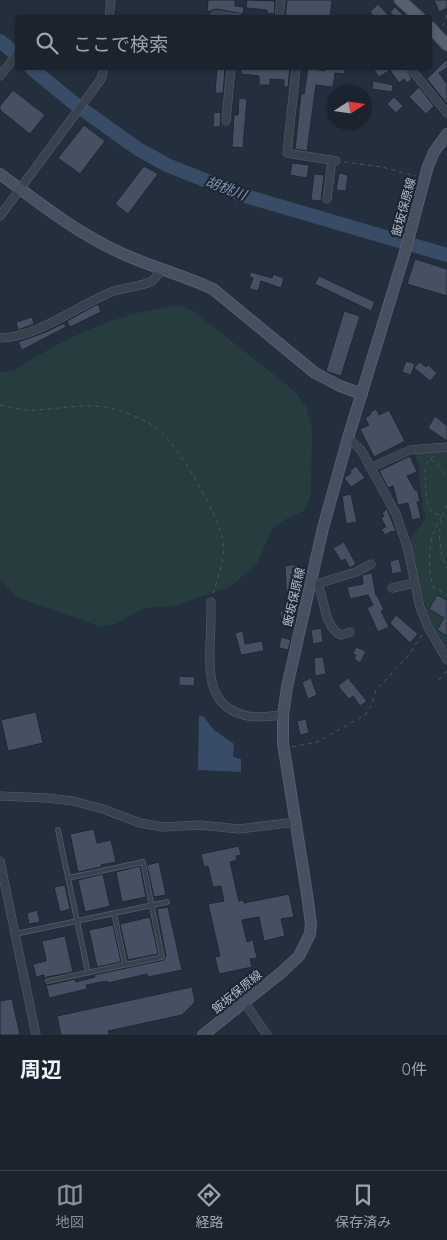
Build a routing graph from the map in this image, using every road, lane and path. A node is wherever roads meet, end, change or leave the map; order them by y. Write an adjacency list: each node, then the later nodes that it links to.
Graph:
1 (111, 0): 5 (street)
2 (281, 0): 6 (street)
3 (400, 0): 7 (main road)
4 (447, 14): 8 (path)
5 (109, 15)
6 (279, 15)
7 (417, 15)
8 (433, 32): 9 (main road)
9 (447, 45)
10 (15, 57): 15 (street)
11 (103, 70): 22 (street)
12 (231, 70): 17 (street)
13 (296, 70): 19 (street)
14 (412, 70): 16 (street)
15 (0, 76)
16 (447, 113)
17 (226, 121)
18 (447, 134): 21 (main road, 飯坂保原線)
19 (334, 160): 21 (path); 23 (street)
20 (0, 174): 22 (main road)
21 (424, 178): 27 (main road, 飯坂保原線)
22 (21, 189): 24 (street); 25 (main road)
23 (327, 199)
24 (0, 216)
25 (161, 269): 26 (street); 27 (main road)
26 (0, 338)
27 (362, 394): 29 (main road, 飯坂保原線)
28 (0, 405): 43 (path)
29 (348, 438): 33 (street); 39 (main road, 飯坂保原線)
30 (447, 447): 33 (street)
31 (436, 456): 32 (path)
32 (431, 459): 34 (path); 36 (path)
33 (370, 468): 40 (street)
34 (447, 476)
35 (447, 505): 36 (path)
36 (442, 516): 38 (path); 42 (path)
37 (371, 564): 39 (street)
38 (447, 568)
39 (314, 582): 45 (street); 47 (main road, 飯坂保原線)
40 (414, 583): 41 (street); 44 (street)
41 (392, 588)
42 (447, 595)
43 (212, 602): 47 (street)
44 (428, 627): 46 (street); 48 (path)
45 (350, 632)
46 (447, 660)
47 (283, 715): 48 (main road, 飯坂保原線)
48 (284, 748): 50 (main road, 飯坂保原線)
49 (0, 796): 50 (street)
50 (296, 822): 62 (main road, 飯坂保原線)
51 (58, 830): 53 (lane)
52 (0, 861): 58 (street)
53 (68, 878): 55 (lane); 57 (lane)
54 (167, 902): 55 (lane)
55 (152, 906): 56 (lane); 59 (lane)
56 (114, 913): 57 (lane); 59 (lane)
57 (77, 921): 58 (lane); 60 (lane)
58 (15, 934): 63 (street)
59 (125, 965): 60 (lane)
60 (88, 972): 61 (lane)
61 (48, 981)
62 (245, 1003): 64 (main road, 飯坂保原線); 65 (street)
63 (36, 1035)
64 (203, 1035)
65 (267, 1035)

